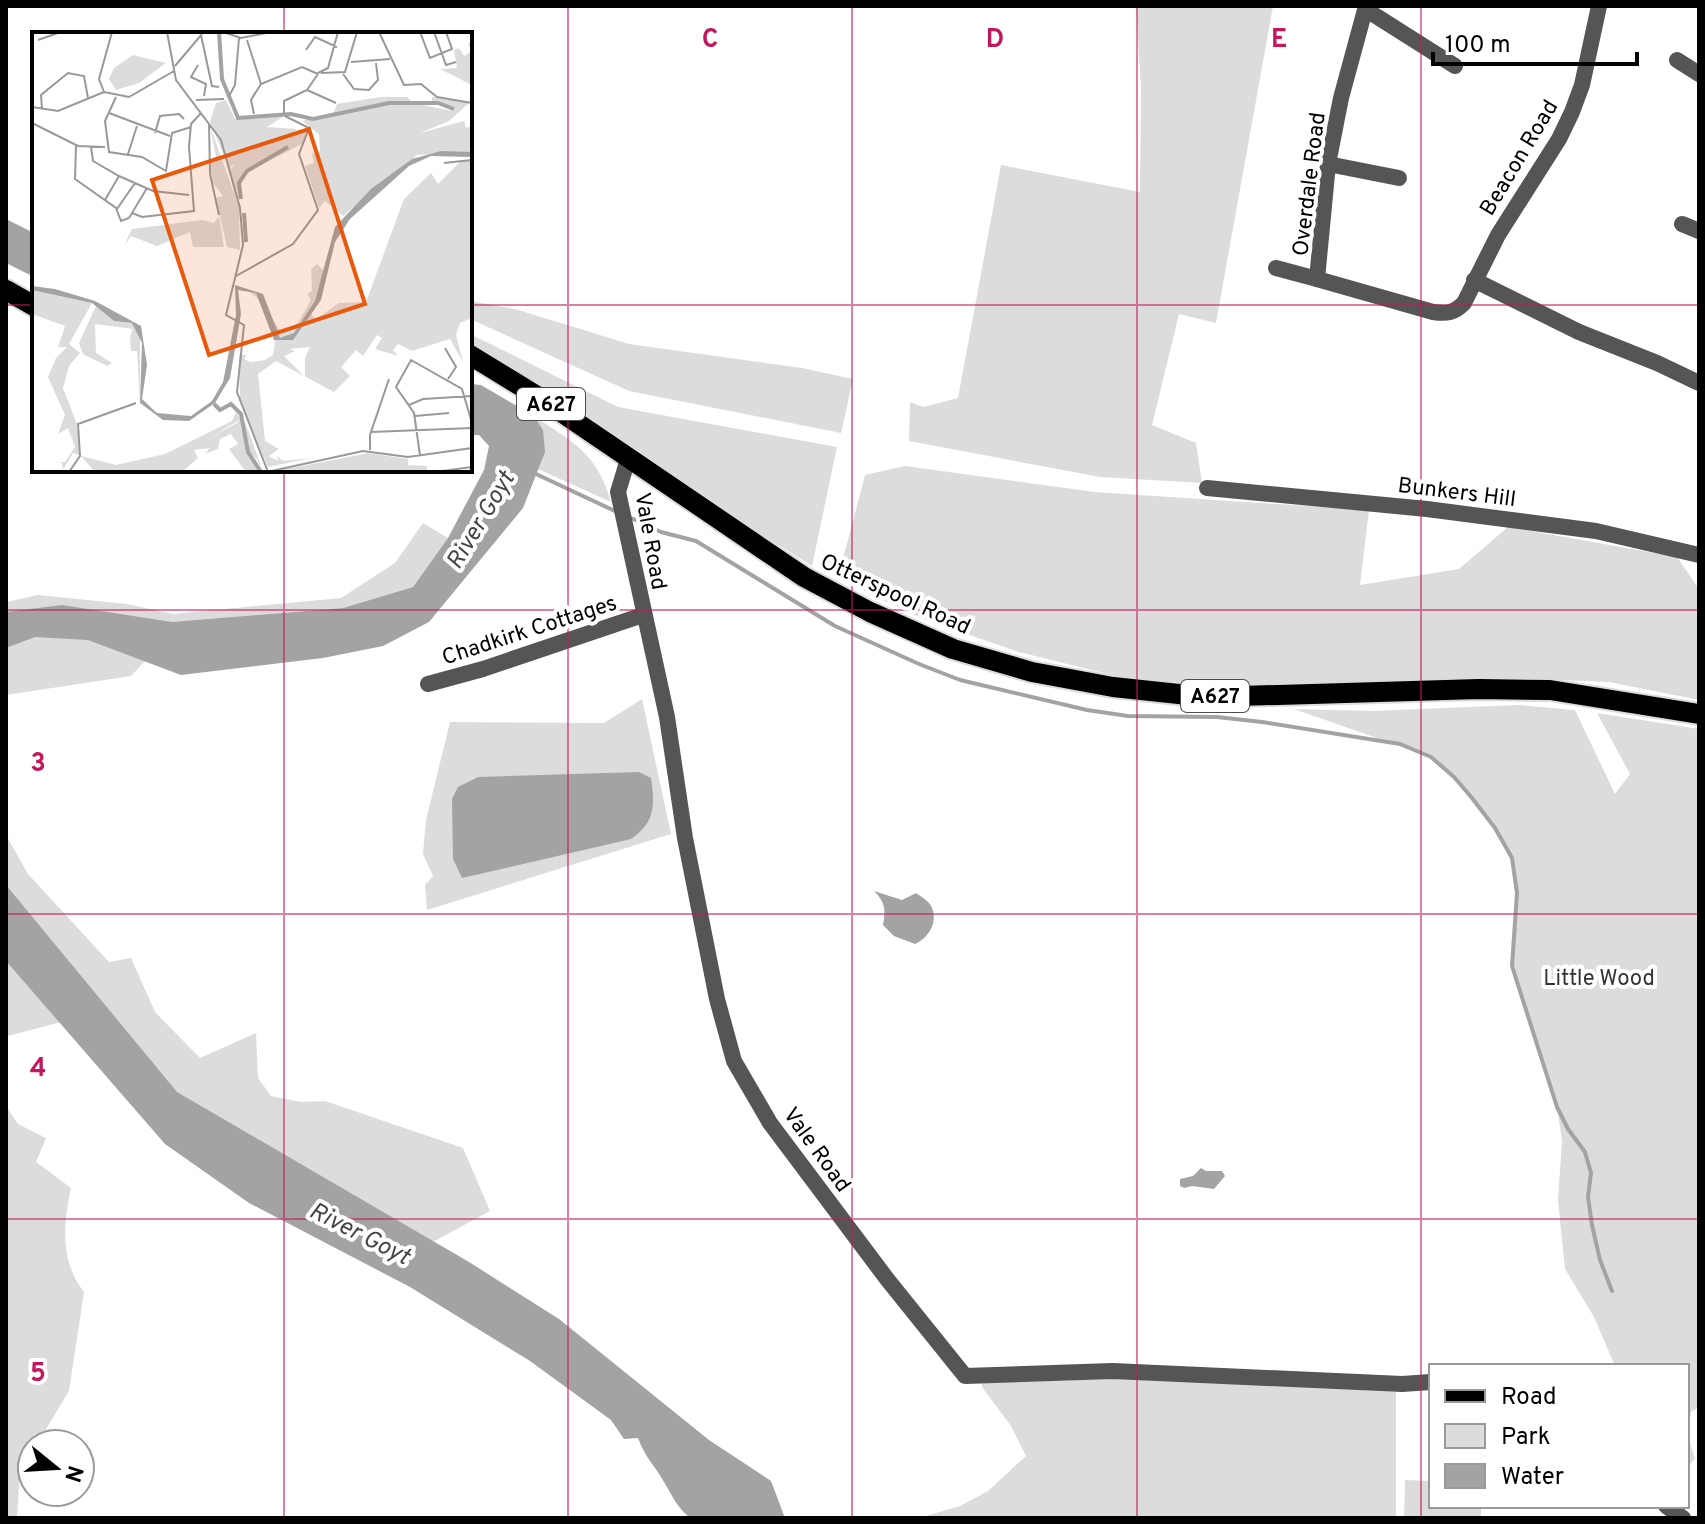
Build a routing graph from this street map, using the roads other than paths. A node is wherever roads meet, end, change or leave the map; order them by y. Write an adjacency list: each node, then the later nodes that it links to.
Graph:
1 (1598, 6): 12 (street, Beacon Road)
2 (1366, 8): 4 (street); 6 (street, Overdale Road)
3 (1677, 60): 5 (street)
4 (1455, 66)
5 (1699, 74)
6 (1328, 164): 7 (street); 11 (street, Overdale Road)
7 (1399, 178)
8 (1682, 224): 9 (street)
9 (1699, 231)
10 (1276, 268): 11 (street)
11 (1317, 279): 12 (street, Overdale Road)
12 (1474, 280): 16 (street)
13 (6, 290): 14 (main road)
14 (32, 305)
15 (472, 356): 17 (main road, Otterspool Road / A627)
16 (1699, 383)
17 (628, 459): 20 (street, Vale Road); 22 (main road, Otterspool Road / A627)
18 (1207, 488): 19 (street, Bunkers Hill)
19 (1699, 555)
20 (643, 615): 21 (street, Chadkirk Cottages); 23 (street, Vale Road)
21 (428, 684)
22 (1699, 714)
23 (1429, 1382)

